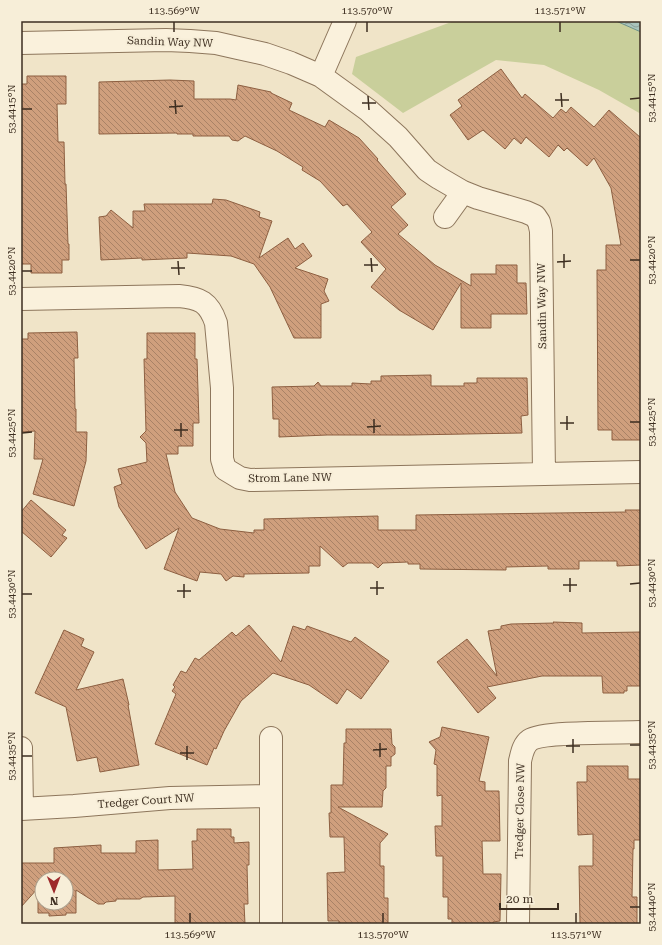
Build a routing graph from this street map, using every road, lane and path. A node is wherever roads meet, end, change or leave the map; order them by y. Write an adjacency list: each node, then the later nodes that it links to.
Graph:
1 (345, 21): 3 (street)
2 (21, 42): 3 (street, Sandin Way NW)
3 (321, 76): 4 (street, Sandin Way NW)
4 (463, 192): 5 (street); 8 (street, Sandin Way NW)
5 (446, 217)
6 (21, 299): 8 (street, Strom Lane NW)
7 (641, 472): 8 (street, Strom Lane NW)
8 (544, 474)
9 (641, 732): 15 (street, Tredger Close NW)
10 (271, 738): 12 (street)
11 (21, 748): 13 (street, Tredger Court NW)
12 (271, 796): 13 (street, Tredger Court NW); 14 (street)
13 (22, 809)
14 (271, 924)
15 (518, 924)

